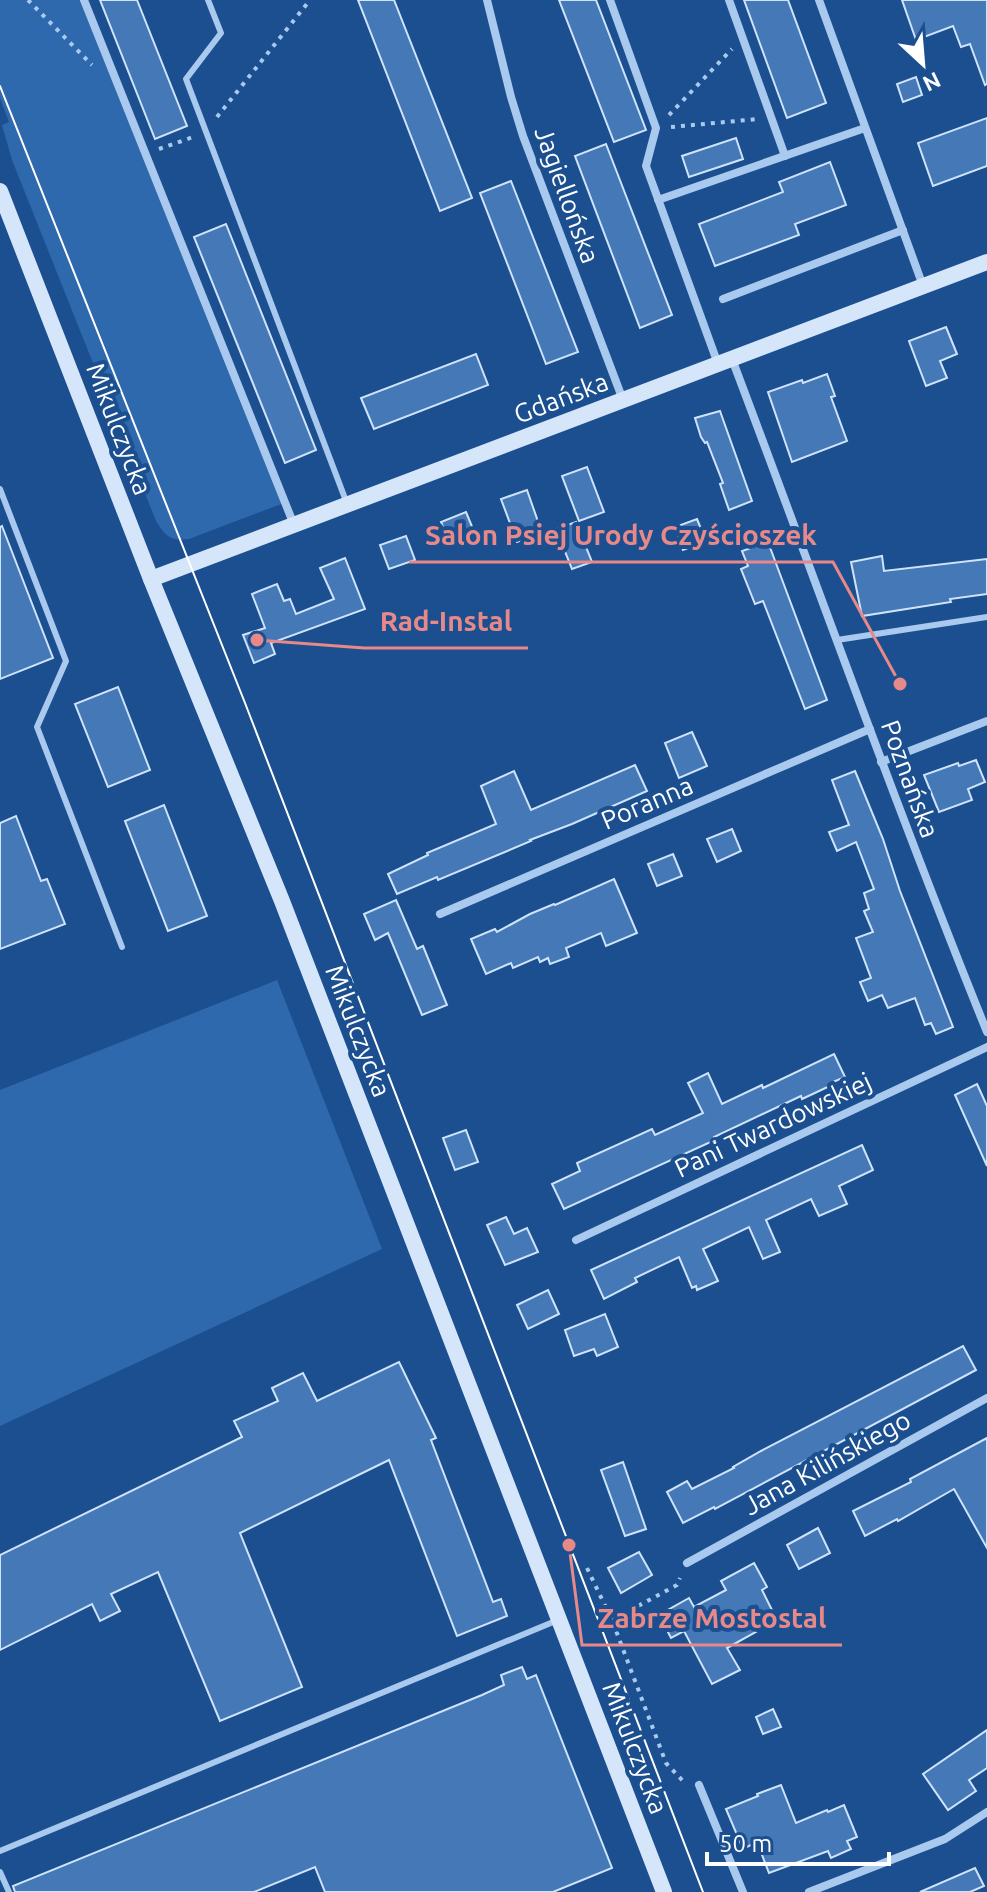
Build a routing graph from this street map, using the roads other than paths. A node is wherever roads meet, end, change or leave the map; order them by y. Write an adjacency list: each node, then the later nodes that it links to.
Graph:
1 (84, 0): 19 (street)
2 (208, 0): 18 (lane)
3 (487, 0): 16 (street, Jagiellońska)
4 (610, 0): 10 (street, Poznańska)
5 (729, 0): 8 (street)
6 (819, 0): 7 (street)
7 (865, 128): 8 (street); 11 (street)
8 (785, 156): 10 (street)
9 (0, 191): 20 (main road, Mikulczycka)
10 (658, 200): 15 (street, Poznańska)
11 (903, 230): 13 (street); 14 (street)
12 (987, 262): 13 (main road, Gdańska)
13 (923, 286): 15 (main road, Gdańska)
14 (723, 299)
15 (725, 362): 16 (main road, Gdańska); 22 (street, Poznańska)
16 (623, 401): 18 (main road, Gdańska)
17 (0, 489): 27 (lane)
18 (348, 505): 19 (main road, Gdańska)
19 (294, 526): 20 (main road, Gdańska)
20 (151, 579): 33 (main road, Mikulczycka)
21 (987, 617): 22 (lane)
22 (837, 640): 24 (street, Poznańska)
23 (987, 721): 25 (street)
24 (870, 729): 25 (street, Poznańska); 26 (street, Poranna)
25 (881, 762): 28 (street, Poznańska)
26 (440, 914)
27 (122, 947)
28 (987, 1032)
29 (987, 1047): 30 (street, Pani Twardowskiej)
30 (576, 1240)
31 (987, 1398): 32 (street, Jana Kilińskiego)
32 (687, 1563)
33 (559, 1619): 36 (lane); 39 (main road, Mikulczycka)
34 (699, 1785): 40 (street, Mikulczycka)
35 (987, 1812): 41 (street)
36 (0, 1851)
37 (0, 1872): 38 (lane)
38 (9, 1892)
39 (664, 1892)
40 (743, 1892)
41 (809, 1892)

